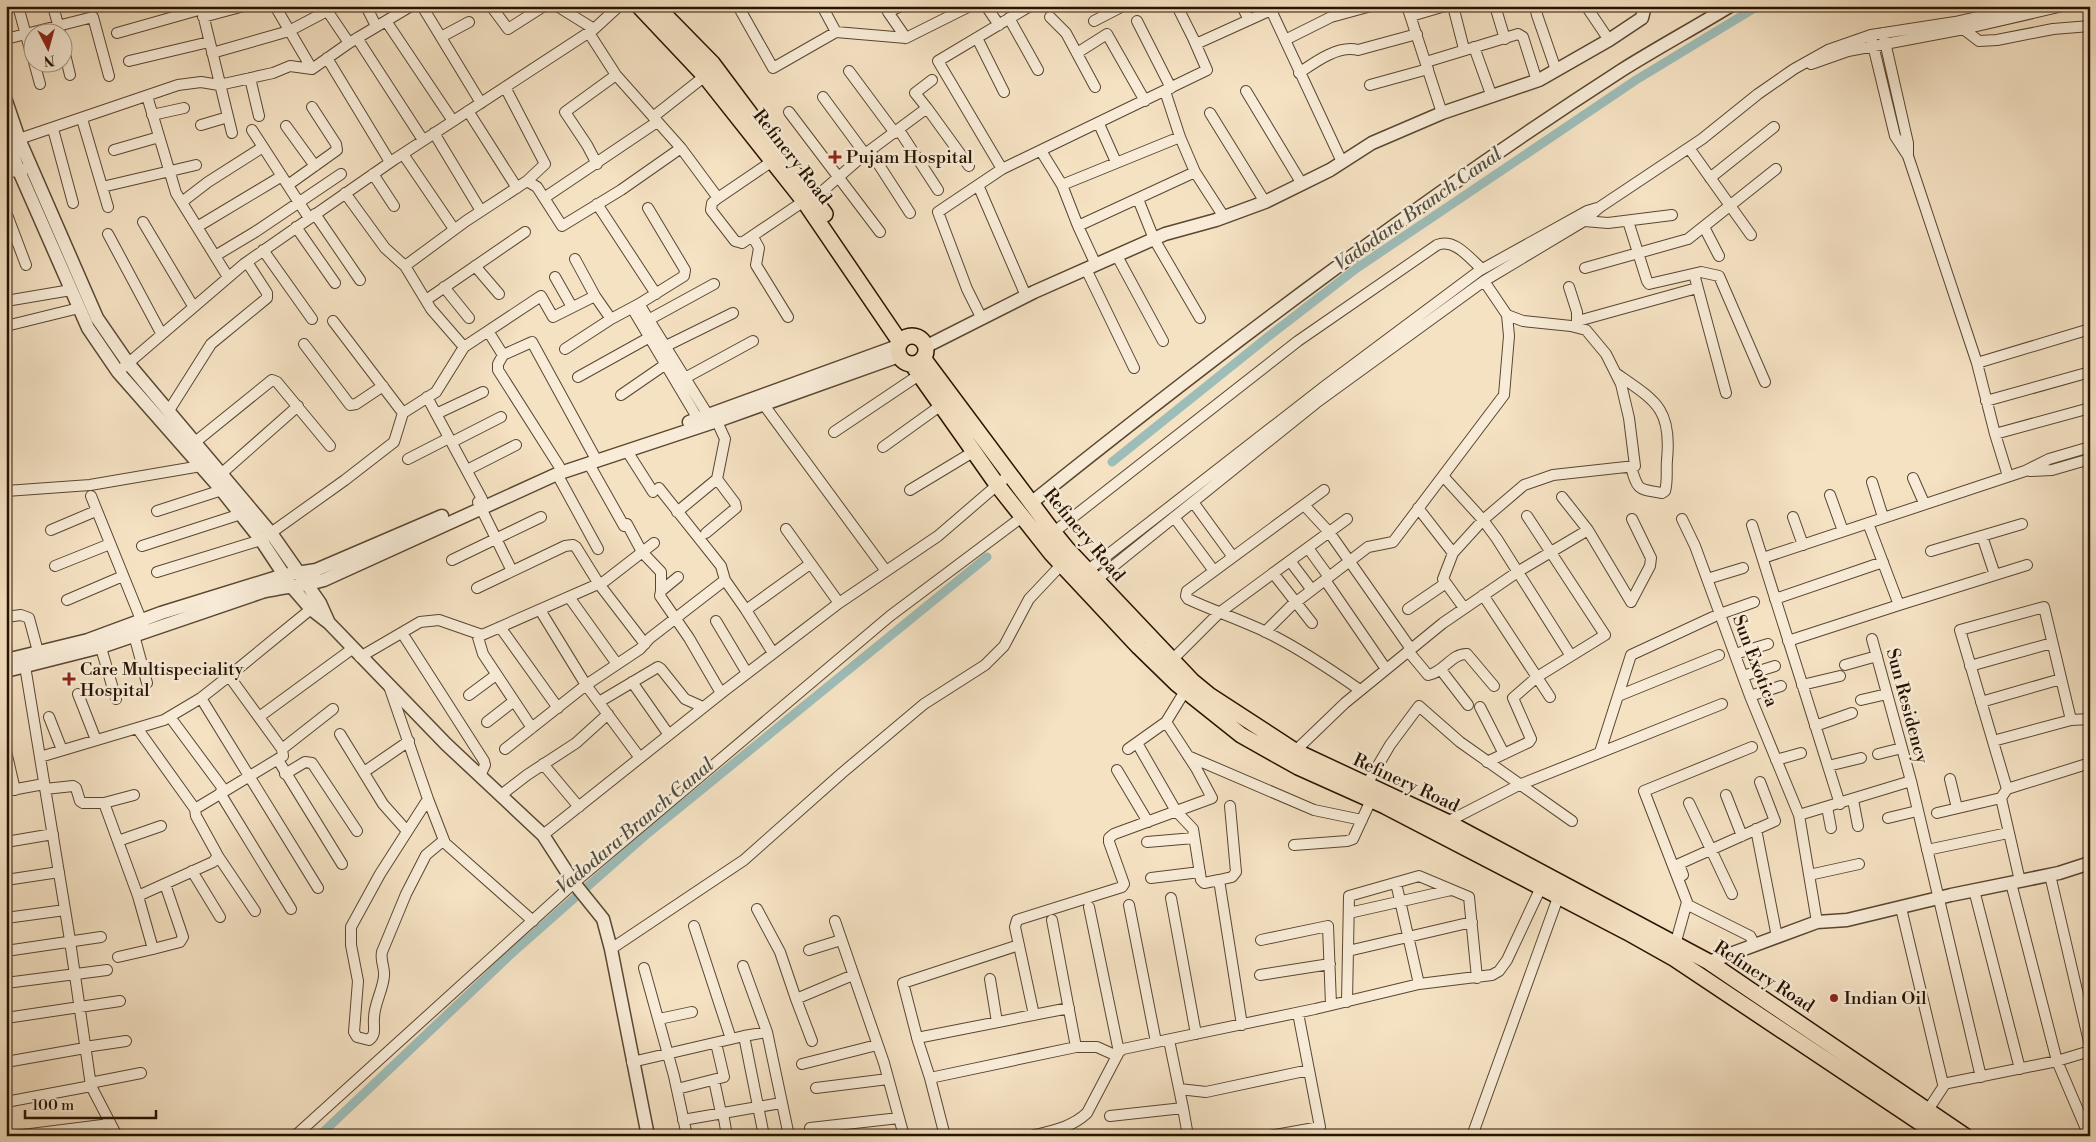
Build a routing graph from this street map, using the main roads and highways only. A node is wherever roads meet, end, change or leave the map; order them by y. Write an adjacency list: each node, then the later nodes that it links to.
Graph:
1 (639, 6): 3 (main road, Refinery Road)
2 (656, 6): 3 (main road, Refinery Road)
3 (809, 201): 4 (main road, Refinery Road)
4 (911, 353): 5 (main road, Refinery Road); 5 (main road, Refinery Road)
5 (1062, 557): 6 (main road, Refinery Road); 6 (main road, Refinery Road)
6 (1175, 670): 7 (main road, Refinery Road); 7 (main road, Refinery Road)
7 (1290, 756): 8 (main road, Refinery Road); 8 (main road, Refinery Road)
8 (1444, 829): 9 (main road, Refinery Road)
9 (1561, 891): 10 (main road, Refinery Road); 10 (main road, Refinery Road)
10 (1813, 1041): 11 (main road, Refinery Road); 12 (main road, Refinery Road)
11 (1940, 1136)
12 (1965, 1136)

